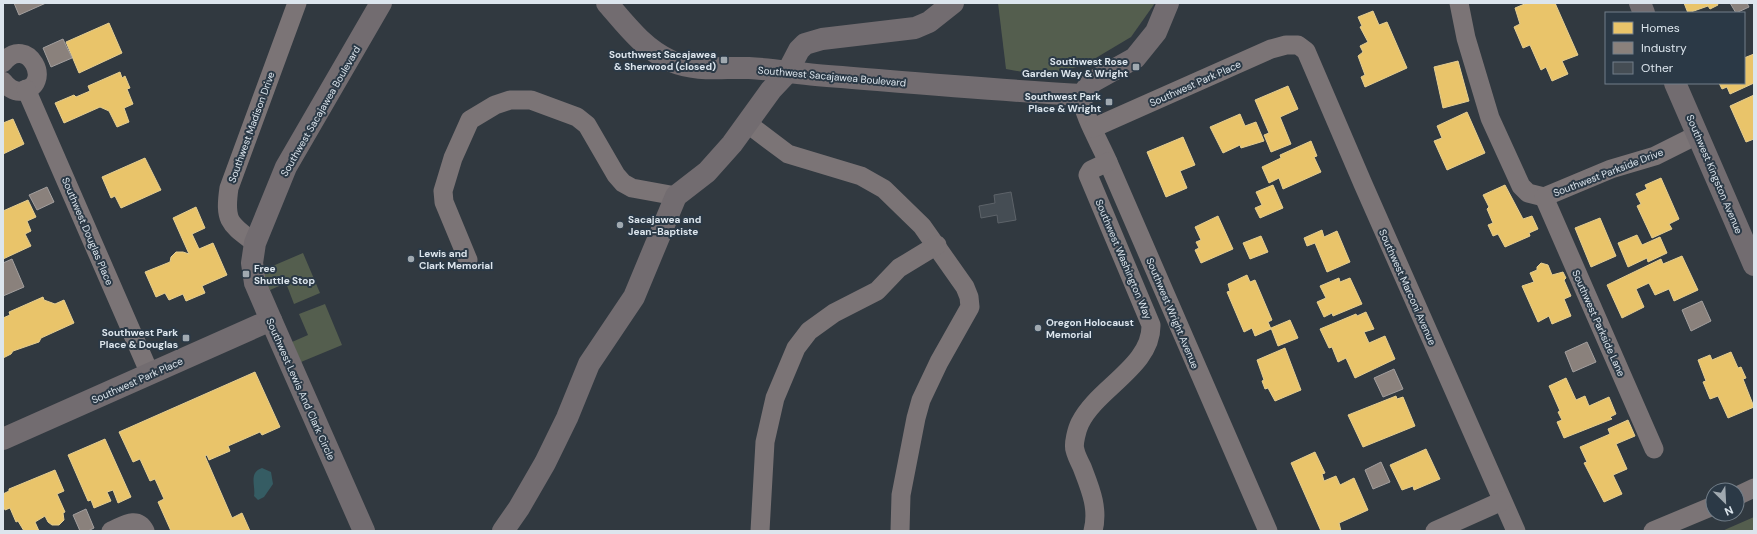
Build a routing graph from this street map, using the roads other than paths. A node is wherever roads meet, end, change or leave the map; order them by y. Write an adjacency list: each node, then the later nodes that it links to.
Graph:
1 (297, 3): 20 (street, Southwest Madison Drive)
2 (381, 3): 20 (street, Southwest Sacajawea Boulevard)
3 (607, 3): 9 (street, Southwest Sacajawea Boulevard)
4 (953, 3): 9 (street)
5 (1168, 3): 13 (street)
6 (1459, 3): 19 (street, Southwest Parkside Drive)
7 (1298, 45): 15 (street, Southwest Park Place); 28 (street, Southwest Marconi Avenue)
8 (3, 64): 12 (street)
9 (786, 73): 13 (street, Southwest Sacajawea Boulevard); 14 (street)
10 (3, 81): 12 (street)
11 (1675, 84): 16 (street, Southwest Kingston Avenue)
12 (26, 89): 25 (street, Southwest Douglas Place)
13 (1082, 95): 15 (street, Southwest Wright Avenue)
14 (748, 124): 18 (street); 21 (street)
15 (1093, 128): 17 (street, Southwest Wright Avenue)
16 (1697, 135): 19 (street, Southwest Parkside Drive); 23 (street, Southwest Kingston Avenue)
17 (1108, 162): 36 (street, Southwest Washington Way); 37 (street, Southwest Wright Avenue)
18 (676, 196): 22 (street); 33 (street)
19 (1544, 197): 27 (street, Southwest Parkside Lane)
20 (255, 243): 24 (street, Southwest Lewis And Clark Circle)
21 (937, 245): 34 (street); 35 (street)
22 (468, 260)
23 (1754, 266)
24 (270, 320): 25 (street, Southwest Park Place); 32 (street, Southwest Lewis And Clark Circle)
25 (150, 374): 26 (street, Southwest Park Place)
26 (3, 439)
27 (1654, 449)
28 (1502, 501): 38 (street); 39 (street, Southwest Marconi Avenue)
29 (1705, 509): 40 (street)
30 (111, 531): 31 (street)
31 (145, 531)
32 (364, 531)
33 (503, 531)
34 (760, 531)
35 (900, 531)
36 (1093, 531)
37 (1268, 531)
38 (1435, 531)
39 (1516, 531)
40 (1653, 531)

